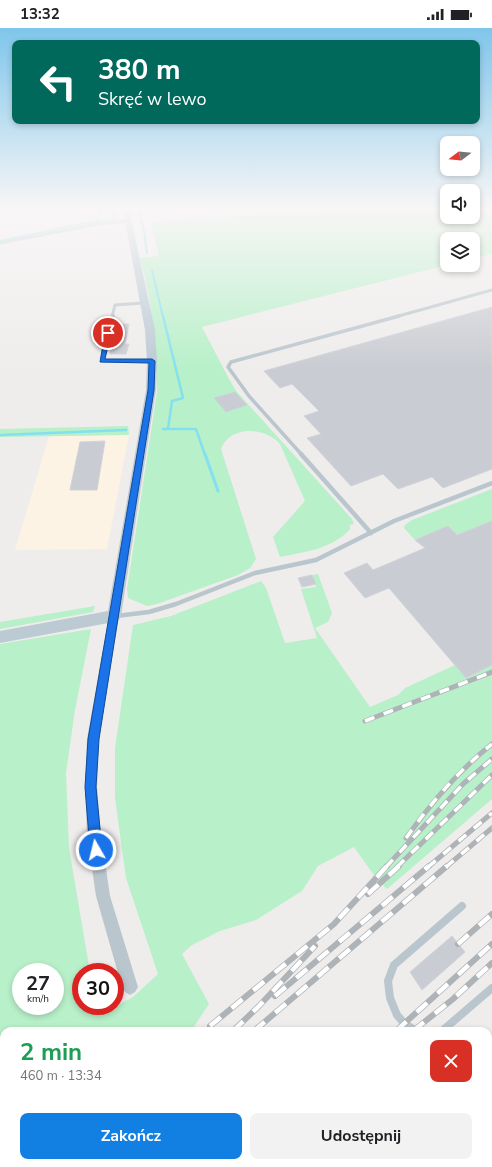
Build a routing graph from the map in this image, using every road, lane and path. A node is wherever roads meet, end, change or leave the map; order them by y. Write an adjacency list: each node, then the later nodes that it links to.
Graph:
1 (137, 262): 3 (street)
2 (492, 290): 6 (lane)
3 (144, 302): 4 (street); 4 (lane)
4 (152, 361): 7 (street)
5 (492, 483): 6 (lane)
6 (371, 533): 7 (lane)
7 (114, 616): 8 (street); 10 (street)
8 (0, 637)
9 (462, 906): 12 (lane)
10 (130, 987)
11 (492, 988): 13 (lane)
12 (410, 1027)
13 (447, 1027)

